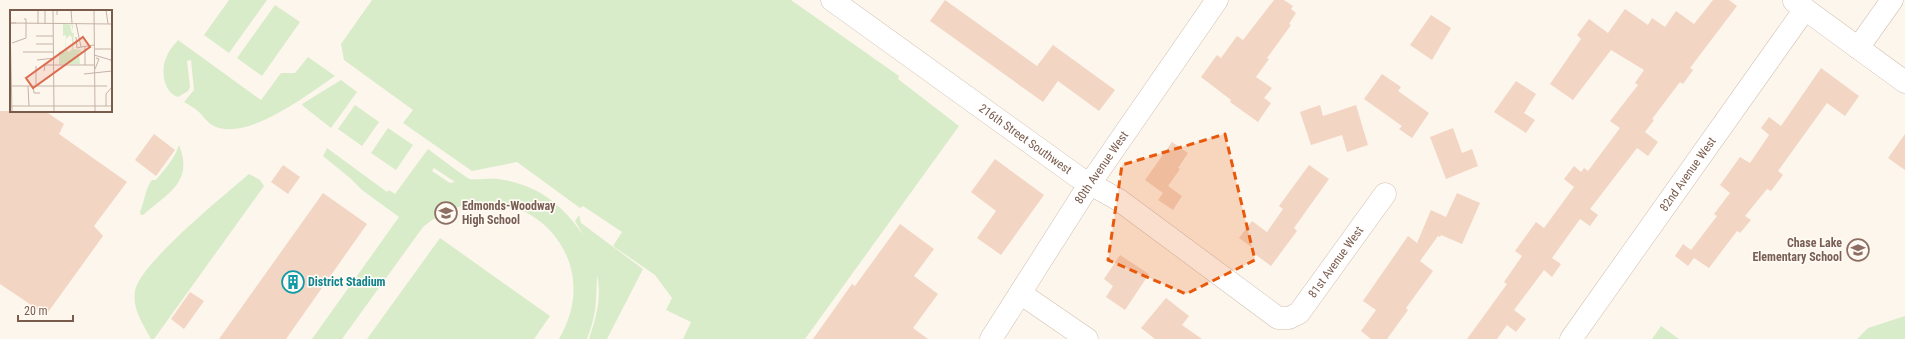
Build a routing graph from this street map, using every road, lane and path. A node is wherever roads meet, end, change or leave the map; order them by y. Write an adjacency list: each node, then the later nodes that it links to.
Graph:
1 (832, 0): 7 (street, 216th Street Southwest)
2 (1217, 0): 7 (street, 80th Avenue West)
3 (1892, 0): 5 (street)
4 (1799, 4): 5 (street); 13 (street, 82nd Avenue West)
5 (1858, 48): 6 (street)
6 (1905, 82)
7 (1090, 184): 9 (street, 80th Avenue West); 10 (street, 216th Street Southwest)
8 (1385, 194): 10 (street, 81st Avenue West)
9 (1020, 293): 11 (street, 80th Avenue West); 12 (street)
10 (1278, 318)
11 (991, 339)
12 (1087, 339)
13 (1571, 339)

